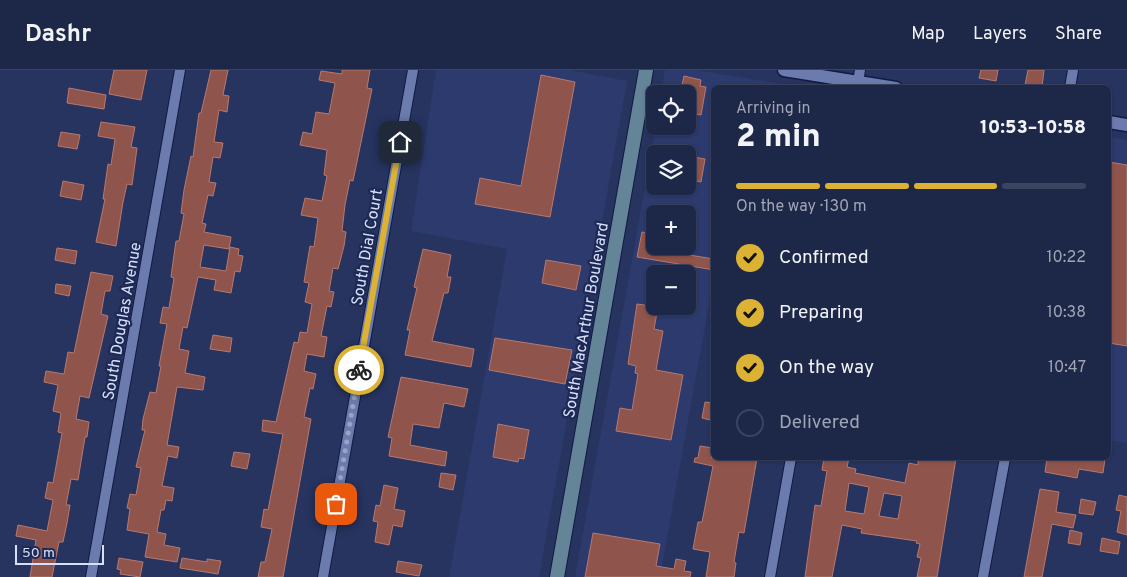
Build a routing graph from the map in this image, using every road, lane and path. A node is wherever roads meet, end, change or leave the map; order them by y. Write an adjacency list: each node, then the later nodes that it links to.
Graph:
1 (180, 70): 13 (street, South Douglas Avenue)
2 (413, 70): 14 (street, South Dial Court)
3 (646, 70): 15 (main road, South MacArthur Boulevard)
4 (784, 70): 6 (street)
5 (1073, 70): 8 (street)
6 (858, 80): 7 (street)
7 (882, 85)
8 (1070, 85)
9 (1111, 122): 10 (street)
10 (1127, 125)
11 (791, 460): 16 (street)
12 (1005, 460): 17 (street)
13 (91, 577)
14 (323, 577)
15 (556, 577)
16 (770, 577)
17 (983, 577)

